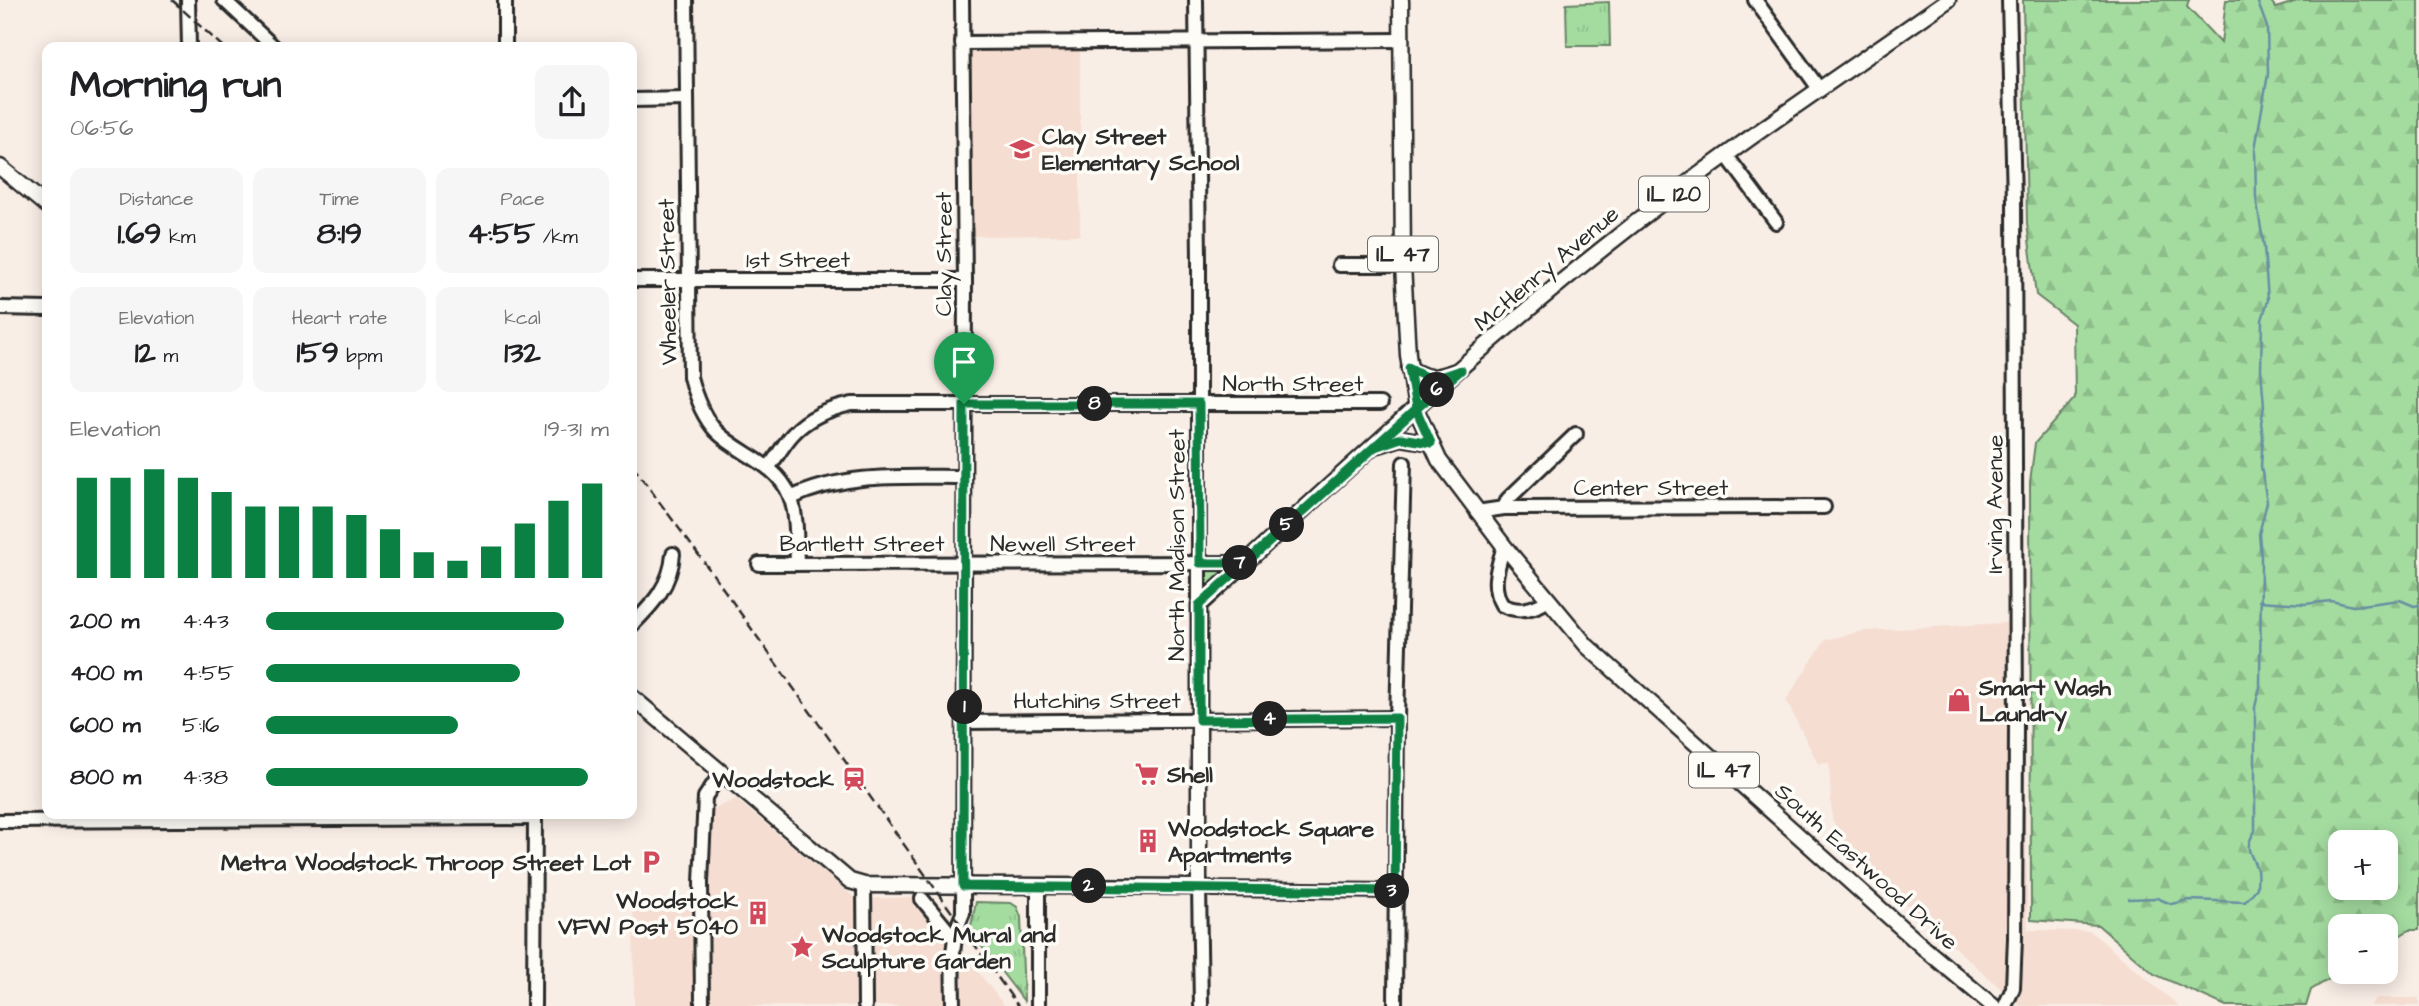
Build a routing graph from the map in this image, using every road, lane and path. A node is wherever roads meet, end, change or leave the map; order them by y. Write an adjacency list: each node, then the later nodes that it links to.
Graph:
1 (188, 0): 13 (street)
2 (224, 0): 14 (street)
3 (505, 0): 15 (street)
4 (686, 0): 18 (street, Wheeler Street)
5 (962, 0): 16 (street, Clay Street)
6 (1196, 0): 12 (street, North Madison Street)
7 (1401, 0): 11 (main road, IL 47)
8 (1755, 0): 17 (street)
9 (1948, 0): 17 (main road, McHenry Avenue / IL 120)
10 (2009, 0): 80 (street, Irving Avenue)
11 (1401, 40): 12 (street); 25 (main road, IL 47)
12 (1196, 41): 16 (street); 34 (street, North Madison Street)
13 (189, 42)
14 (269, 42)
15 (505, 42)
16 (962, 43): 26 (street, Clay Street)
17 (1820, 90): 20 (main road, McHenry Avenue / IL 120)
18 (687, 99): 19 (street); 28 (street, Wheeler Street)
19 (637, 100)
20 (1727, 156): 23 (street); 32 (main road, McHenry Avenue / IL 120)
21 (0, 167): 22 (main road)
22 (42, 202)
23 (1776, 222)
24 (1339, 265): 25 (street)
25 (1403, 265): 31 (main road, IL 47)
26 (965, 280): 28 (street, 1st Street); 33 (street, Clay Street)
27 (637, 281): 28 (street, 1st Street)
28 (688, 281): 41 (street, Wheeler Street)
29 (0, 309): 30 (street)
30 (42, 309)
31 (1409, 368): 32 (main road); 36 (main road, IL 47)
32 (1461, 370): 36 (main road, McHenry Avenue / IL 120)
33 (964, 404): 34 (street, North Street); 41 (street, North Street); 42 (street, Clay Street)
34 (1199, 404): 35 (street, North Street); 49 (street, North Madison Street)
35 (1380, 404)
36 (1416, 409): 38 (main road, South Eastwood Drive / IL 47); 39 (main road, McHenry Avenue / IL 120)
37 (1576, 434): 45 (street)
38 (1431, 443): 39 (main road); 46 (main road, South Eastwood Drive / IL 47)
39 (1375, 447): 50 (main road, McHenry Avenue / IL 120)
40 (1404, 463): 58 (street)
41 (768, 468): 43 (street, Wheeler Street)
42 (964, 477): 43 (street); 53 (street, Clay Street)
43 (791, 498): 52 (street, Wheeler Street)
44 (1825, 507): 45 (street, Center Street)
45 (1504, 508): 46 (street, Center Street)
46 (1477, 512): 47 (main road, South Eastwood Drive / IL 47)
47 (1504, 546): 54 (main road, South Eastwood Drive / IL 47); 54 (street)
48 (673, 554): 56 (street)
49 (1200, 563): 50 (street, Newell Street); 53 (street, Newell Street); 55 (street, North Madison Street)
50 (1246, 563): 55 (main road, McHenry Avenue / IL 120)
51 (760, 564): 52 (street, Bartlett Street)
52 (797, 564): 53 (street, Bartlett Street)
53 (965, 564): 60 (street, Clay Street)
54 (1547, 601): 79 (main road, South Eastwood Drive / IL 47)
55 (1199, 605): 59 (main road, North Madison Street)
56 (637, 619)
57 (637, 701): 61 (main road)
58 (1397, 718): 59 (street, Hutchins Street); 69 (street)
59 (1199, 720): 60 (street, Hutchins Street); 68 (main road, North Madison Street)
60 (965, 722): 66 (street, Clay Street)
61 (721, 773): 65 (main road); 73 (street)
62 (42, 818): 64 (street)
63 (535, 819): 72 (street)
64 (0, 821)
65 (864, 885): 66 (main road); 74 (street)
66 (963, 886): 67 (main road); 71 (street, Clay Street)
67 (1038, 886): 68 (main road); 76 (street)
68 (1199, 887): 69 (street); 77 (street, North Madison Street)
69 (1395, 891): 78 (street)
70 (922, 899): 71 (street)
71 (954, 939): 75 (street, Clay Street)
72 (534, 1006)
73 (702, 1006)
74 (865, 1006)
75 (953, 1006)
76 (1038, 1006)
77 (1201, 1006)
78 (1395, 1006)
79 (1993, 1006)
80 (2005, 1006)

